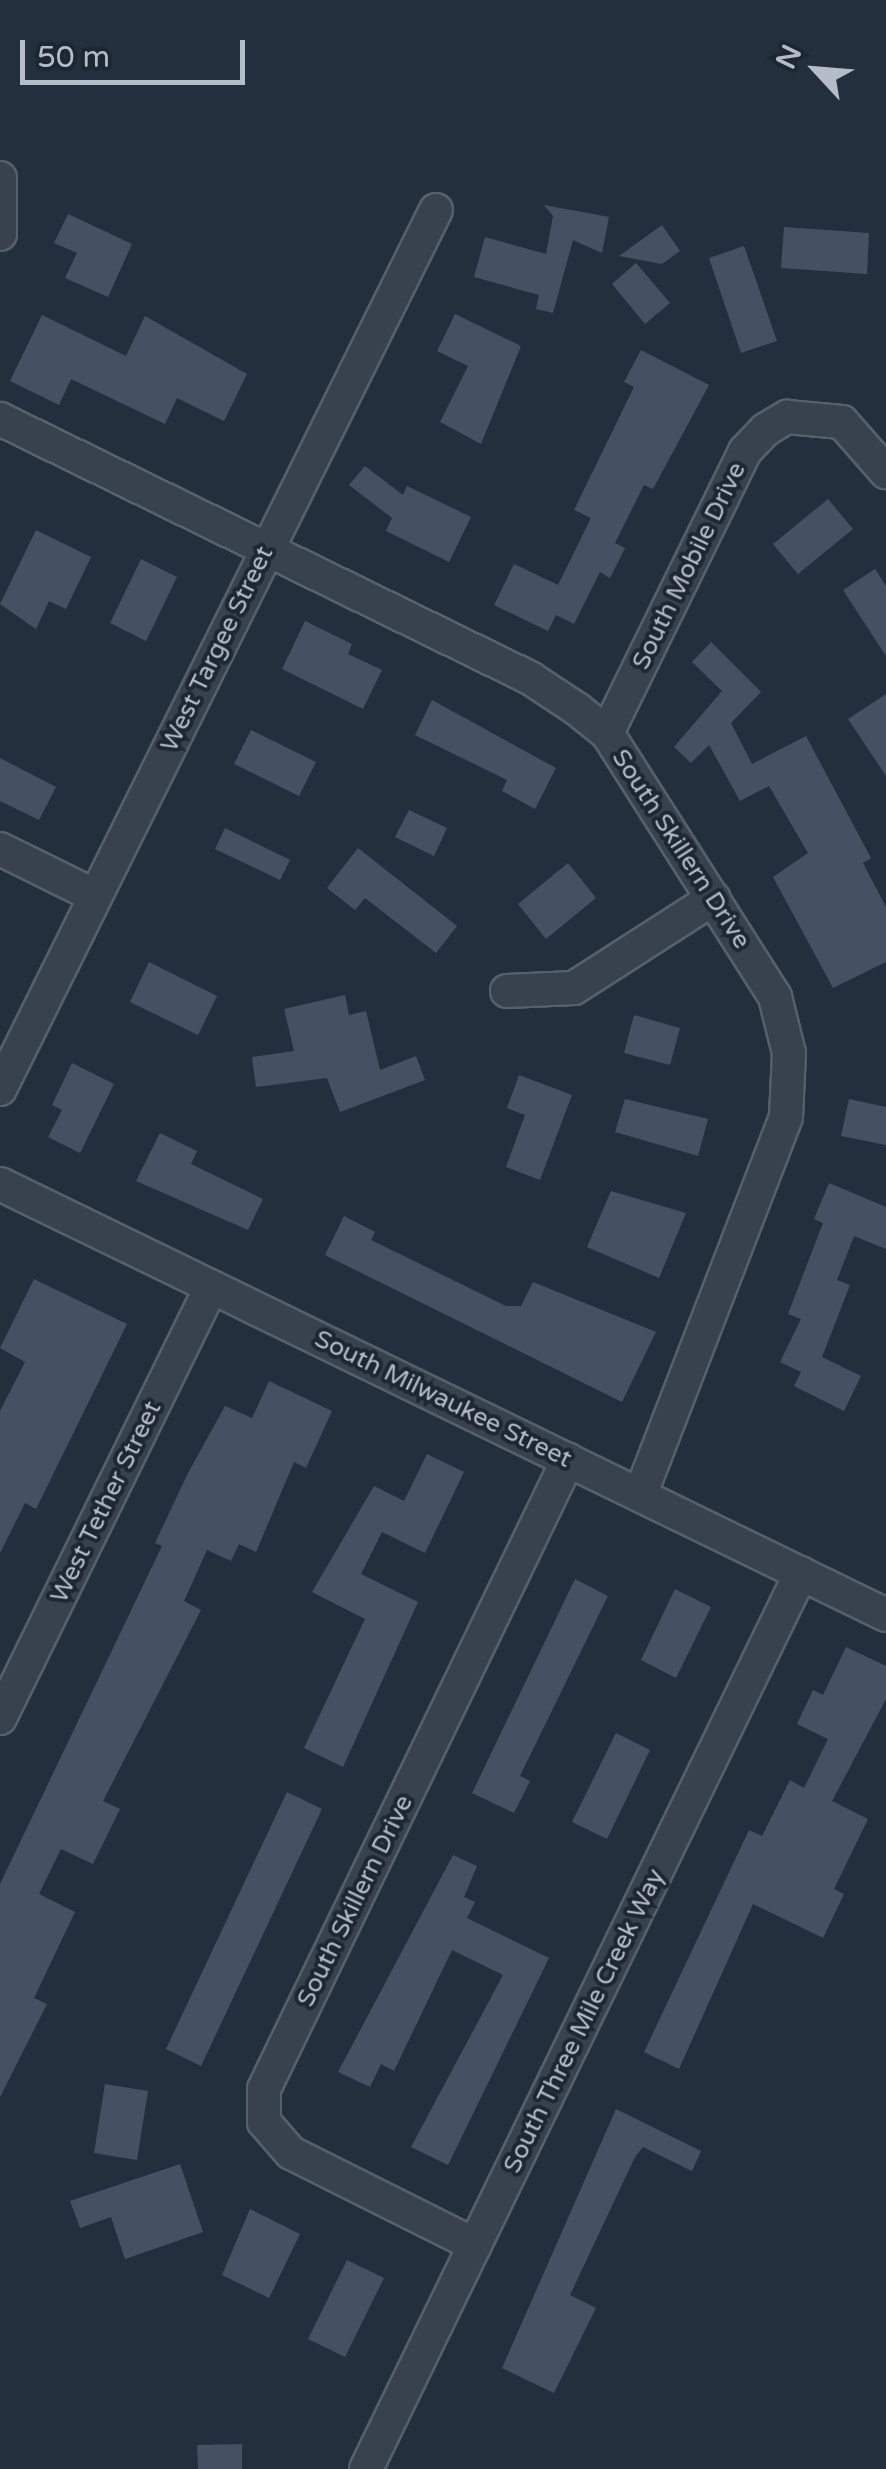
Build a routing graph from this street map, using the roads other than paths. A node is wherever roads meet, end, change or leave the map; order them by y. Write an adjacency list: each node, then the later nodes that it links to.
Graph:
1 (1, 180): 3 (street)
2 (436, 210): 6 (street, West Targee Street)
3 (0, 234)
4 (0, 419): 6 (street, South Skillern Drive)
5 (886, 472): 7 (street, South Mobile Drive)
6 (267, 547): 7 (street, South Skillern Drive); 9 (street, West Targee Street)
7 (607, 733): 10 (street, South Skillern Drive)
8 (0, 849): 9 (street)
9 (95, 896): 12 (street, West Targee Street)
10 (714, 898): 11 (street); 16 (street, South Skillern Drive)
11 (507, 991)
12 (0, 1088)
13 (0, 1184): 14 (street, South Milwaukee Street)
14 (212, 1287): 15 (street, South Milwaukee Street); 19 (street, West Tether Street)
15 (568, 1460): 16 (street, South Milwaukee Street); 20 (street, South Skillern Drive)
16 (640, 1495): 17 (street, South Milwaukee Street)
17 (801, 1574): 18 (street, South Milwaukee Street); 20 (street, South Three Mile Creek Way)
18 (886, 1615)
19 (0, 1718)
20 (475, 2244): 21 (street, South Three Mile Creek Way)
21 (366, 2469)

